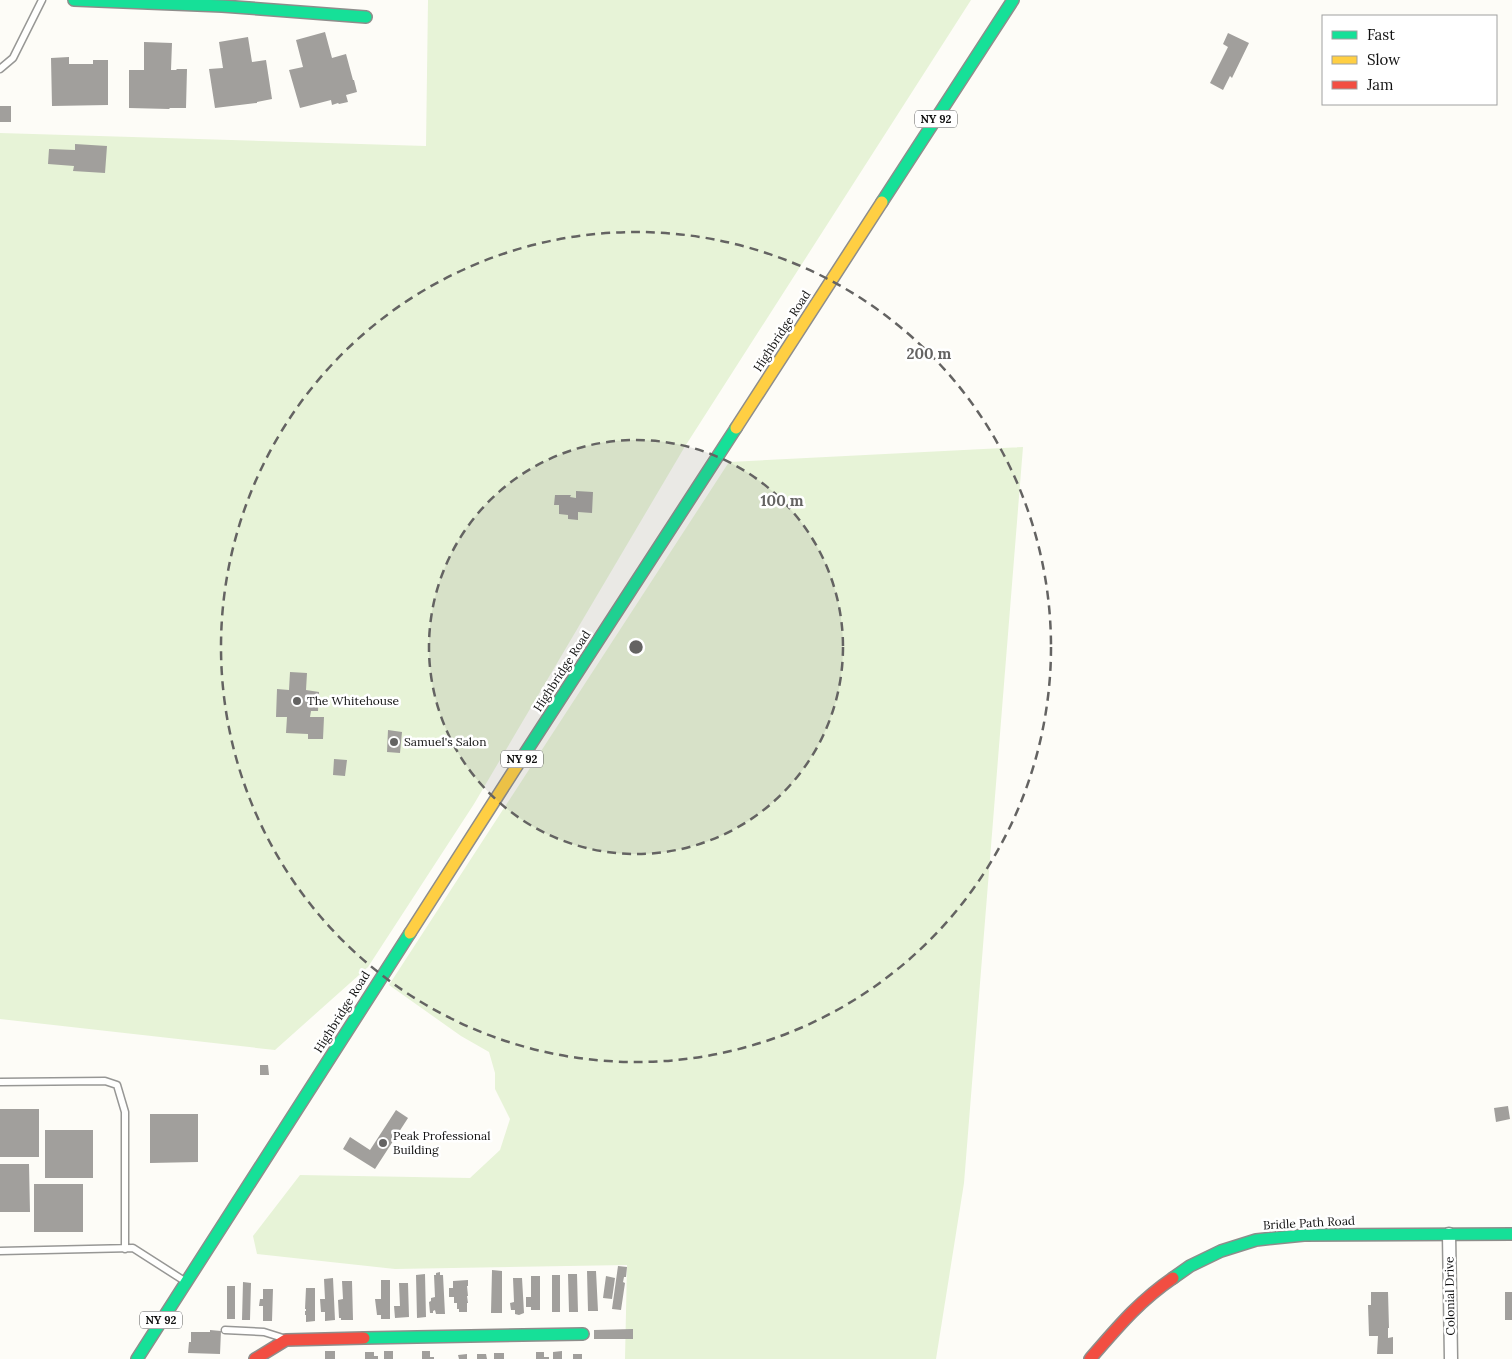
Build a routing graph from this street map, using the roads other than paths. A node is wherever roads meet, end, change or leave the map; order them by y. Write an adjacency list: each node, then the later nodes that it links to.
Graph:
1 (42, 0): 5 (lane)
2 (74, 0): 4 (main road)
3 (1013, 0): 11 (main road, Highbridge Road / NY 92)
4 (366, 17)
5 (0, 70)
6 (0, 1082): 9 (lane)
7 (1449, 1234): 8 (main road, Bridle Path Road); 17 (main road, Bridle Path Road); 18 (street, Colonial Drive)
8 (1512, 1234)
9 (125, 1248): 10 (lane); 11 (lane)
10 (0, 1251)
11 (186, 1282): 15 (main road, Highbridge Road / NY 92)
12 (225, 1330): 14 (lane)
13 (583, 1334): 14 (main road)
14 (286, 1340): 16 (main road)
15 (137, 1359)
16 (255, 1359)
17 (1090, 1359)
18 (1450, 1359)

